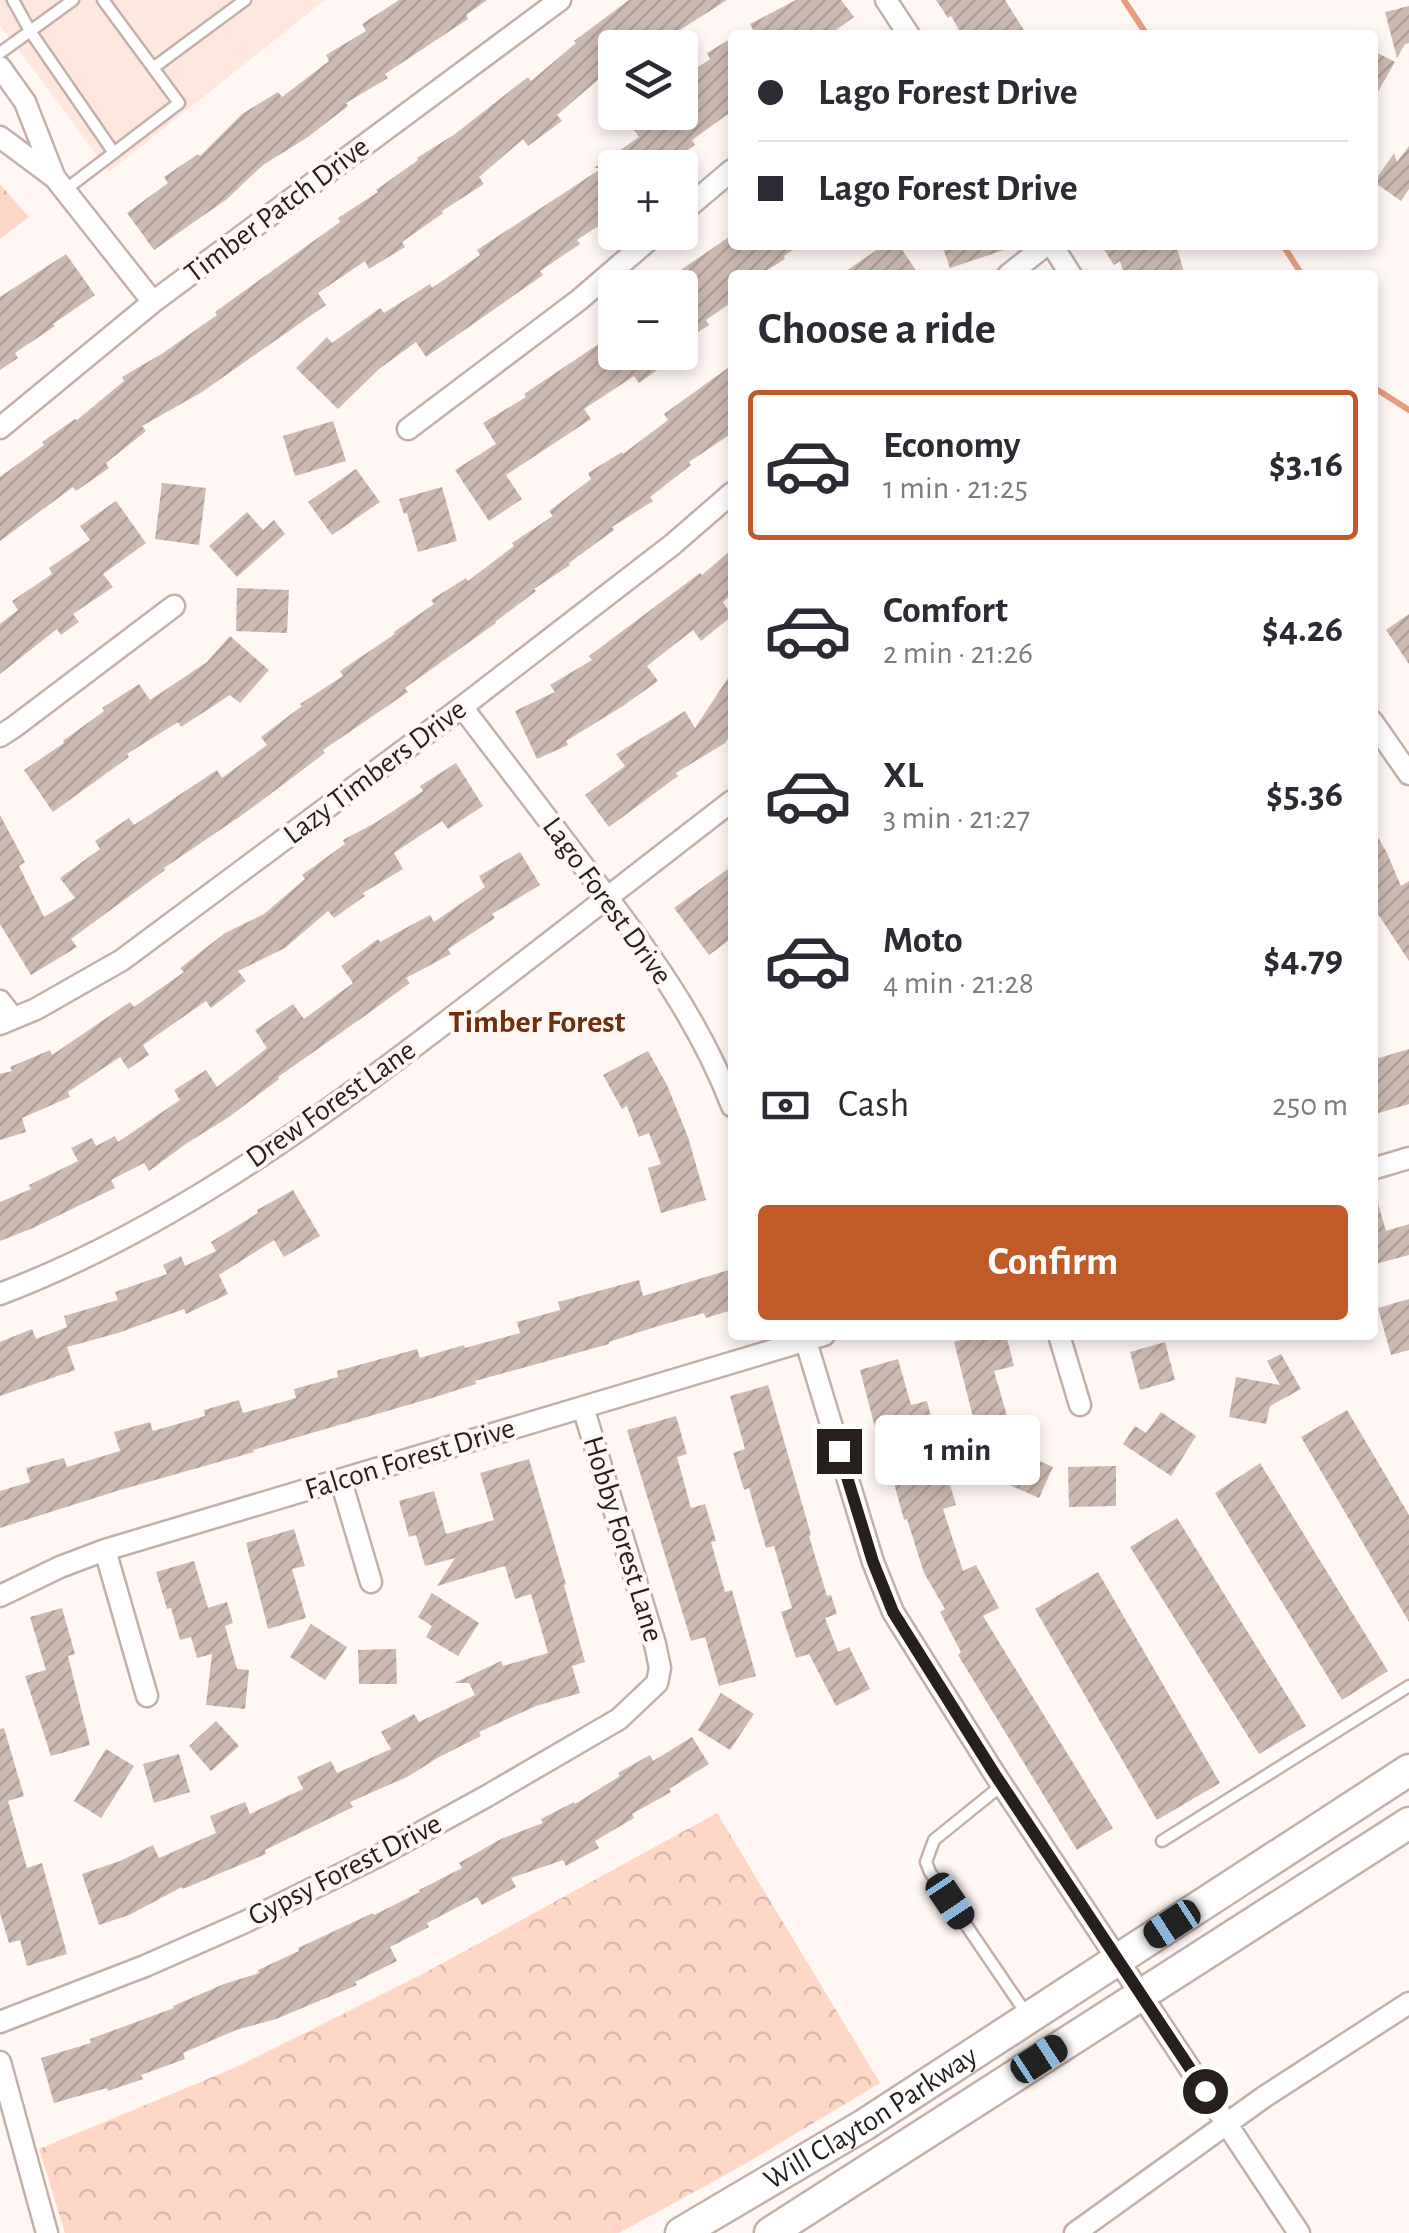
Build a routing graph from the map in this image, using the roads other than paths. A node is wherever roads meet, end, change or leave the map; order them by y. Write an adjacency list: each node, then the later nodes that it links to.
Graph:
1 (13, 0): 8 (lane)
2 (73, 0): 8 (lane)
3 (103, 0): 11 (lane)
4 (245, 0): 11 (lane)
5 (560, 0): 20 (street, Timber Patch Drive)
6 (886, 0): 7 (street)
7 (905, 30)
8 (30, 31): 9 (lane); 13 (lane)
9 (0, 53)
10 (0, 67): 15 (street)
11 (153, 68): 13 (lane)
12 (0, 137): 15 (street)
13 (114, 154): 15 (lane)
14 (728, 173): 16 (street)
15 (60, 184): 20 (street)
16 (698, 199)
17 (637, 250): 22 (street)
18 (1042, 250): 19 (street)
19 (1015, 270)
20 (153, 302): 21 (street, Timber Patch Drive)
21 (0, 428)
22 (408, 429)
23 (728, 496): 25 (street, Lazy Timbers Drive)
24 (174, 606): 27 (street)
25 (462, 707): 30 (street, Lago Forest Drive); 32 (street, Lazy Timbers Drive)
26 (1378, 730): 28 (street)
27 (0, 736)
28 (1409, 774)
29 (728, 805): 30 (street, Drew Forest Lane)
30 (607, 897): 33 (street, Lago Forest Drive); 36 (street, Drew Forest Lane)
31 (0, 1000): 32 (street)
32 (6, 1021)
33 (728, 1091)
34 (1409, 1158): 35 (street)
35 (1378, 1168)
36 (0, 1294)
37 (801, 1340): 41 (street, Falcon Forest Drive)
38 (812, 1340): 50 (street)
39 (1060, 1340): 40 (street)
40 (1080, 1405)
41 (583, 1406): 42 (street, Falcon Forest Drive); 46 (street, Hobby Forest Lane)
42 (341, 1481): 43 (street, Falcon Forest Drive); 44 (street)
43 (105, 1550): 45 (street, Falcon Forest Drive); 48 (street)
44 (371, 1582)
45 (0, 1596)
46 (659, 1672): 58 (street, Gypsy Forest Drive)
47 (1409, 1686): 53 (lane)
48 (148, 1696)
49 (1398, 1777): 51 (main road); 54 (main road, Will Clayton Parkway)
50 (1002, 1786): 54 (street); 57 (lane)
51 (1409, 1815)
52 (1409, 1823): 55 (main road, Will Clayton Parkway)
53 (1162, 1841)
54 (1117, 1959): 55 (street); 57 (main road, Will Clayton Parkway)
55 (1140, 1994): 60 (street); 62 (main road, Will Clayton Parkway)
56 (1409, 2003): 60 (street)
57 (1028, 2017): 61 (main road, Will Clayton Parkway)
58 (0, 2022)
59 (0, 2062): 63 (street)
60 (1227, 2123): 66 (street); 67 (street)
61 (813, 2156): 62 (main road); 64 (main road, Will Clayton Parkway)
62 (838, 2189): 65 (main road, Will Clayton Parkway)
63 (47, 2233)
64 (681, 2233)
65 (770, 2233)
66 (1076, 2233)
67 (1299, 2233)

